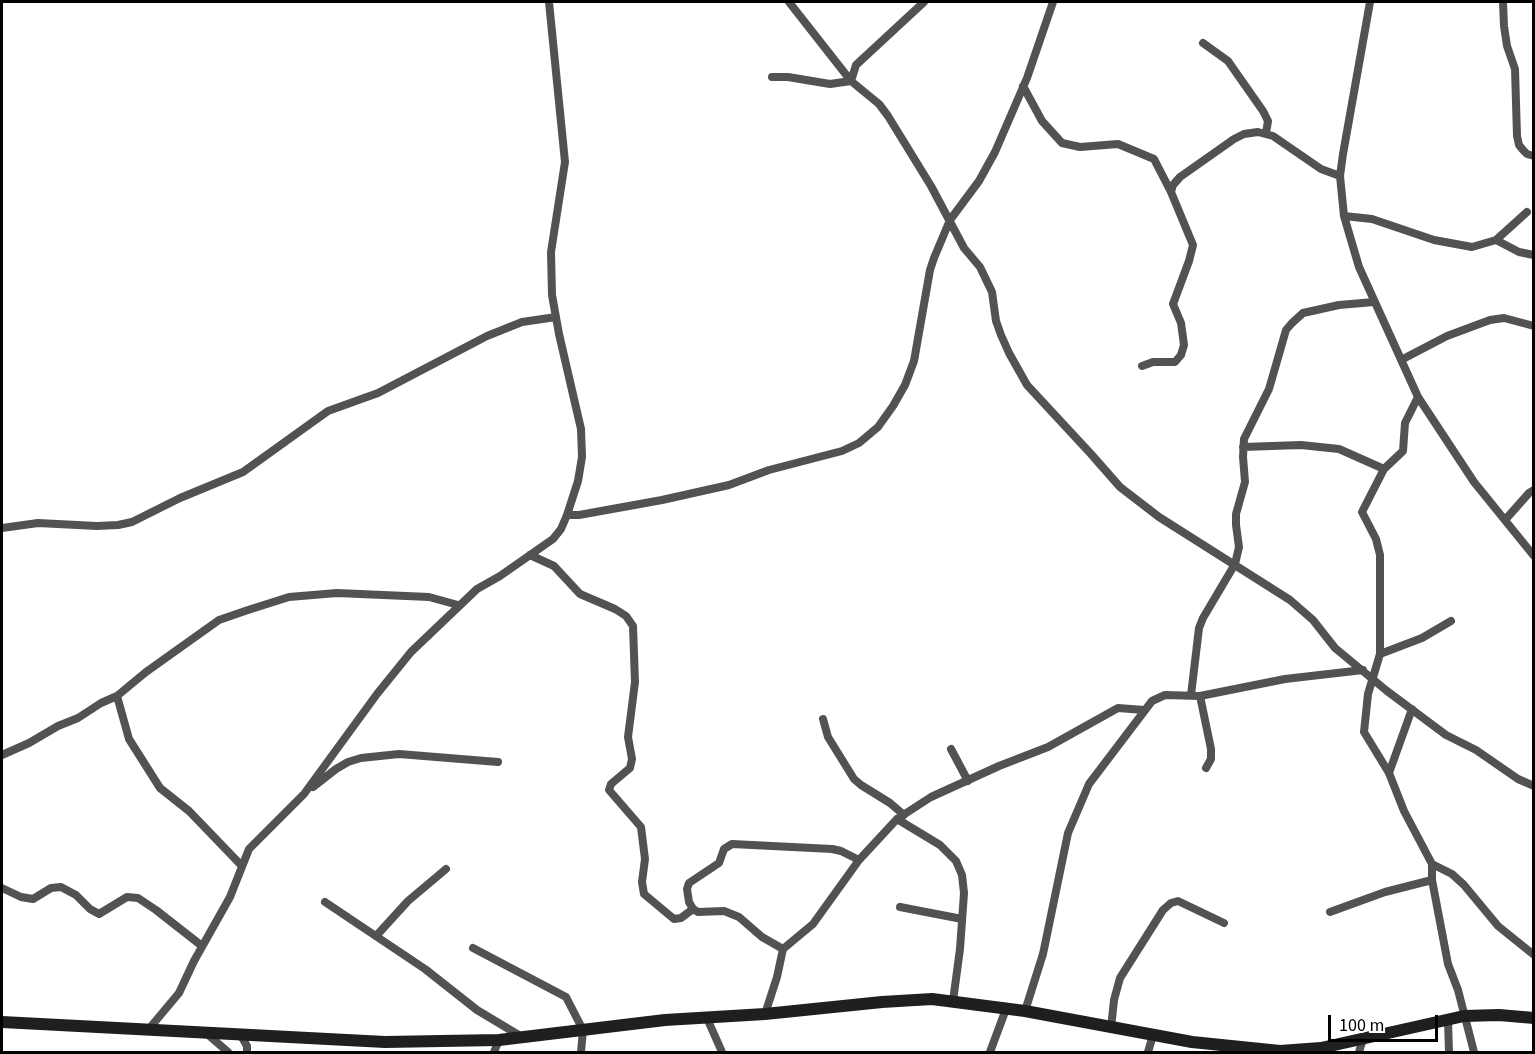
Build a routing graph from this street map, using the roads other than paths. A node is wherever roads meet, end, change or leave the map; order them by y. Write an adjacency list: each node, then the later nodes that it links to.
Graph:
1 (549, 2): 21 (street)
2 (789, 2): 9 (street)
3 (924, 2): 9 (street)
4 (1053, 2): 10 (street)
5 (1370, 2): 13 (street)
6 (1503, 2): 12 (street)
7 (1203, 44): 11 (street)
8 (772, 77): 9 (street)
9 (851, 81): 17 (street)
10 (1023, 86): 14 (street); 17 (street)
11 (1266, 133): 13 (street); 14 (street)
12 (1533, 156)
13 (1340, 176): 16 (street)
14 (1171, 192): 24 (street)
15 (1527, 212): 18 (street)
16 (1344, 216): 18 (street); 20 (street)
17 (950, 220): 29 (street); 34 (street)
18 (1496, 240): 19 (street)
19 (1533, 255)
20 (1374, 302): 23 (street); 26 (street)
21 (556, 317): 29 (street); 31 (street)
22 (1533, 326): 23 (street)
23 (1401, 360): 25 (street)
24 (1142, 366)
25 (1418, 397): 27 (street); 30 (street)
26 (1243, 447): 27 (street); 34 (street)
27 (1384, 469): 37 (street)
28 (1533, 490): 30 (street)
29 (567, 515): 32 (street)
30 (1505, 520): 33 (street)
31 (2, 528)
32 (530, 555): 35 (street); 62 (street)
33 (1533, 556)
34 (1235, 564): 38 (street); 40 (street)
35 (458, 605): 41 (street); 52 (street)
36 (1450, 621): 37 (street)
37 (1380, 654): 39 (street)
38 (1363, 670): 39 (street); 40 (street)
39 (1372, 677): 42 (street); 49 (street)
40 (1196, 695): 43 (street); 48 (street)
41 (117, 696): 46 (street); 56 (street)
42 (1412, 709): 49 (street); 51 (street)
43 (1144, 710): 50 (street); 73 (street)
44 (823, 719): 53 (street)
45 (951, 749): 50 (street)
46 (2, 756)
47 (498, 762): 52 (street)
48 (1206, 768)
49 (1389, 773): 55 (street)
50 (968, 781): 53 (street)
51 (1533, 786)
52 (304, 794): 56 (street)
53 (900, 817): 54 (street); 64 (street)
54 (859, 860): 62 (street); 69 (street)
55 (1432, 864): 58 (street); 70 (street)
56 (241, 865): 67 (street)
57 (446, 869): 66 (street)
58 (1432, 880): 63 (street); 76 (street)
59 (2, 888): 67 (street)
60 (325, 902): 66 (street)
61 (900, 907): 64 (street)
62 (693, 909): 69 (street)
63 (1330, 912)
64 (962, 919): 71 (street)
65 (1224, 922): 80 (street)
66 (377, 935): 86 (street)
67 (202, 946): 81 (street)
68 (473, 948): 82 (street)
69 (783, 949): 74 (street)
70 (1533, 956)
71 (953, 1001): 72 (main road); 74 (main road)
72 (1006, 1009): 73 (main road); 94 (street)
73 (1025, 1011): 80 (main road)
74 (765, 1014): 75 (main road)
75 (706, 1016): 82 (main road); 93 (street)
76 (1464, 1016): 77 (main road); 78 (main road); 98 (street)
77 (1533, 1018)
78 (1448, 1020): 87 (main road); 97 (street)
79 (2, 1022): 81 (main road)
80 (1111, 1028): 85 (main road)
81 (148, 1030): 83 (main road)
82 (583, 1030): 86 (main road); 92 (street)
83 (205, 1032): 84 (main road); 89 (street)
84 (240, 1034): 88 (main road); 90 (street)
85 (1153, 1035): 87 (main road); 95 (street)
86 (522, 1037): 88 (main road)
87 (1363, 1039): 96 (street)
88 (499, 1040): 91 (street)
89 (228, 1053)
90 (247, 1053)
91 (494, 1053)
92 (581, 1053)
93 (722, 1053)
94 (990, 1053)
95 (1148, 1053)
96 (1359, 1053)
97 (1449, 1053)
98 (1474, 1053)

